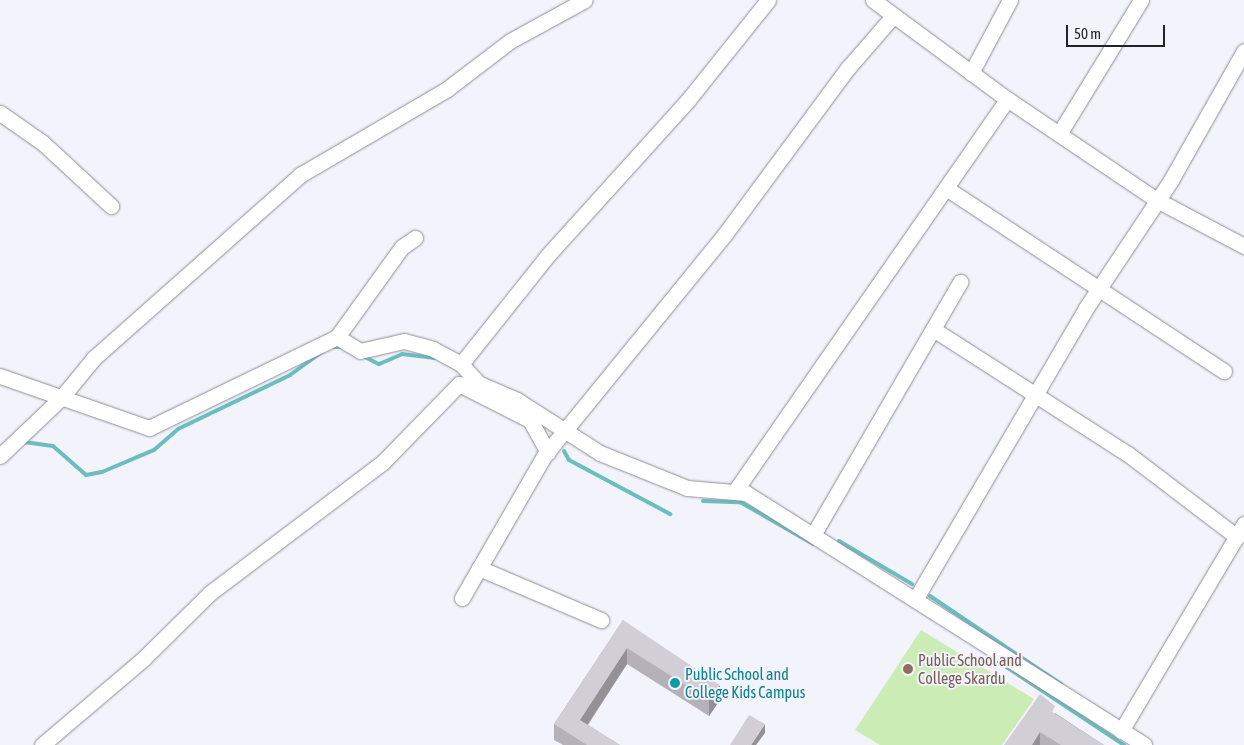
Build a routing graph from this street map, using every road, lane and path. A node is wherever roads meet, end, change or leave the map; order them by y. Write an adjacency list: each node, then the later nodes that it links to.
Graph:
1 (584, 0): 25 (street)
2 (768, 0): 21 (street)
3 (873, 0): 6 (street)
4 (1010, 0): 8 (street)
5 (1141, 0): 11 (street)
6 (893, 16): 8 (street); 26 (street)
7 (1244, 51): 13 (street)
8 (970, 73): 9 (street)
9 (1007, 99): 11 (street); 12 (street)
10 (0, 113): 14 (street)
11 (1059, 134): 13 (street)
12 (946, 188): 18 (street); 29 (street)
13 (1155, 199): 16 (street); 18 (street)
14 (111, 206)
15 (415, 238): 20 (street)
16 (1244, 246)
17 (960, 282): 19 (street)
18 (1098, 289): 22 (street); 24 (street)
19 (933, 329): 24 (street); 31 (street)
20 (337, 336): 21 (street); 25 (street)
21 (461, 364): 26 (street)
22 (1224, 371)
23 (0, 376): 25 (street)
24 (1034, 394): 30 (street); 34 (street)
25 (61, 398): 28 (street)
26 (566, 433): 27 (street); 29 (street)
27 (548, 452): 32 (street); 37 (street)
28 (0, 456)
29 (735, 491): 31 (street)
30 (1240, 531): 36 (street)
31 (813, 535): 34 (street)
32 (478, 568): 33 (street); 35 (street)
33 (462, 598)
34 (916, 598): 36 (street)
35 (601, 620)
36 (1122, 730): 38 (street)
37 (42, 745)
38 (1144, 745)

